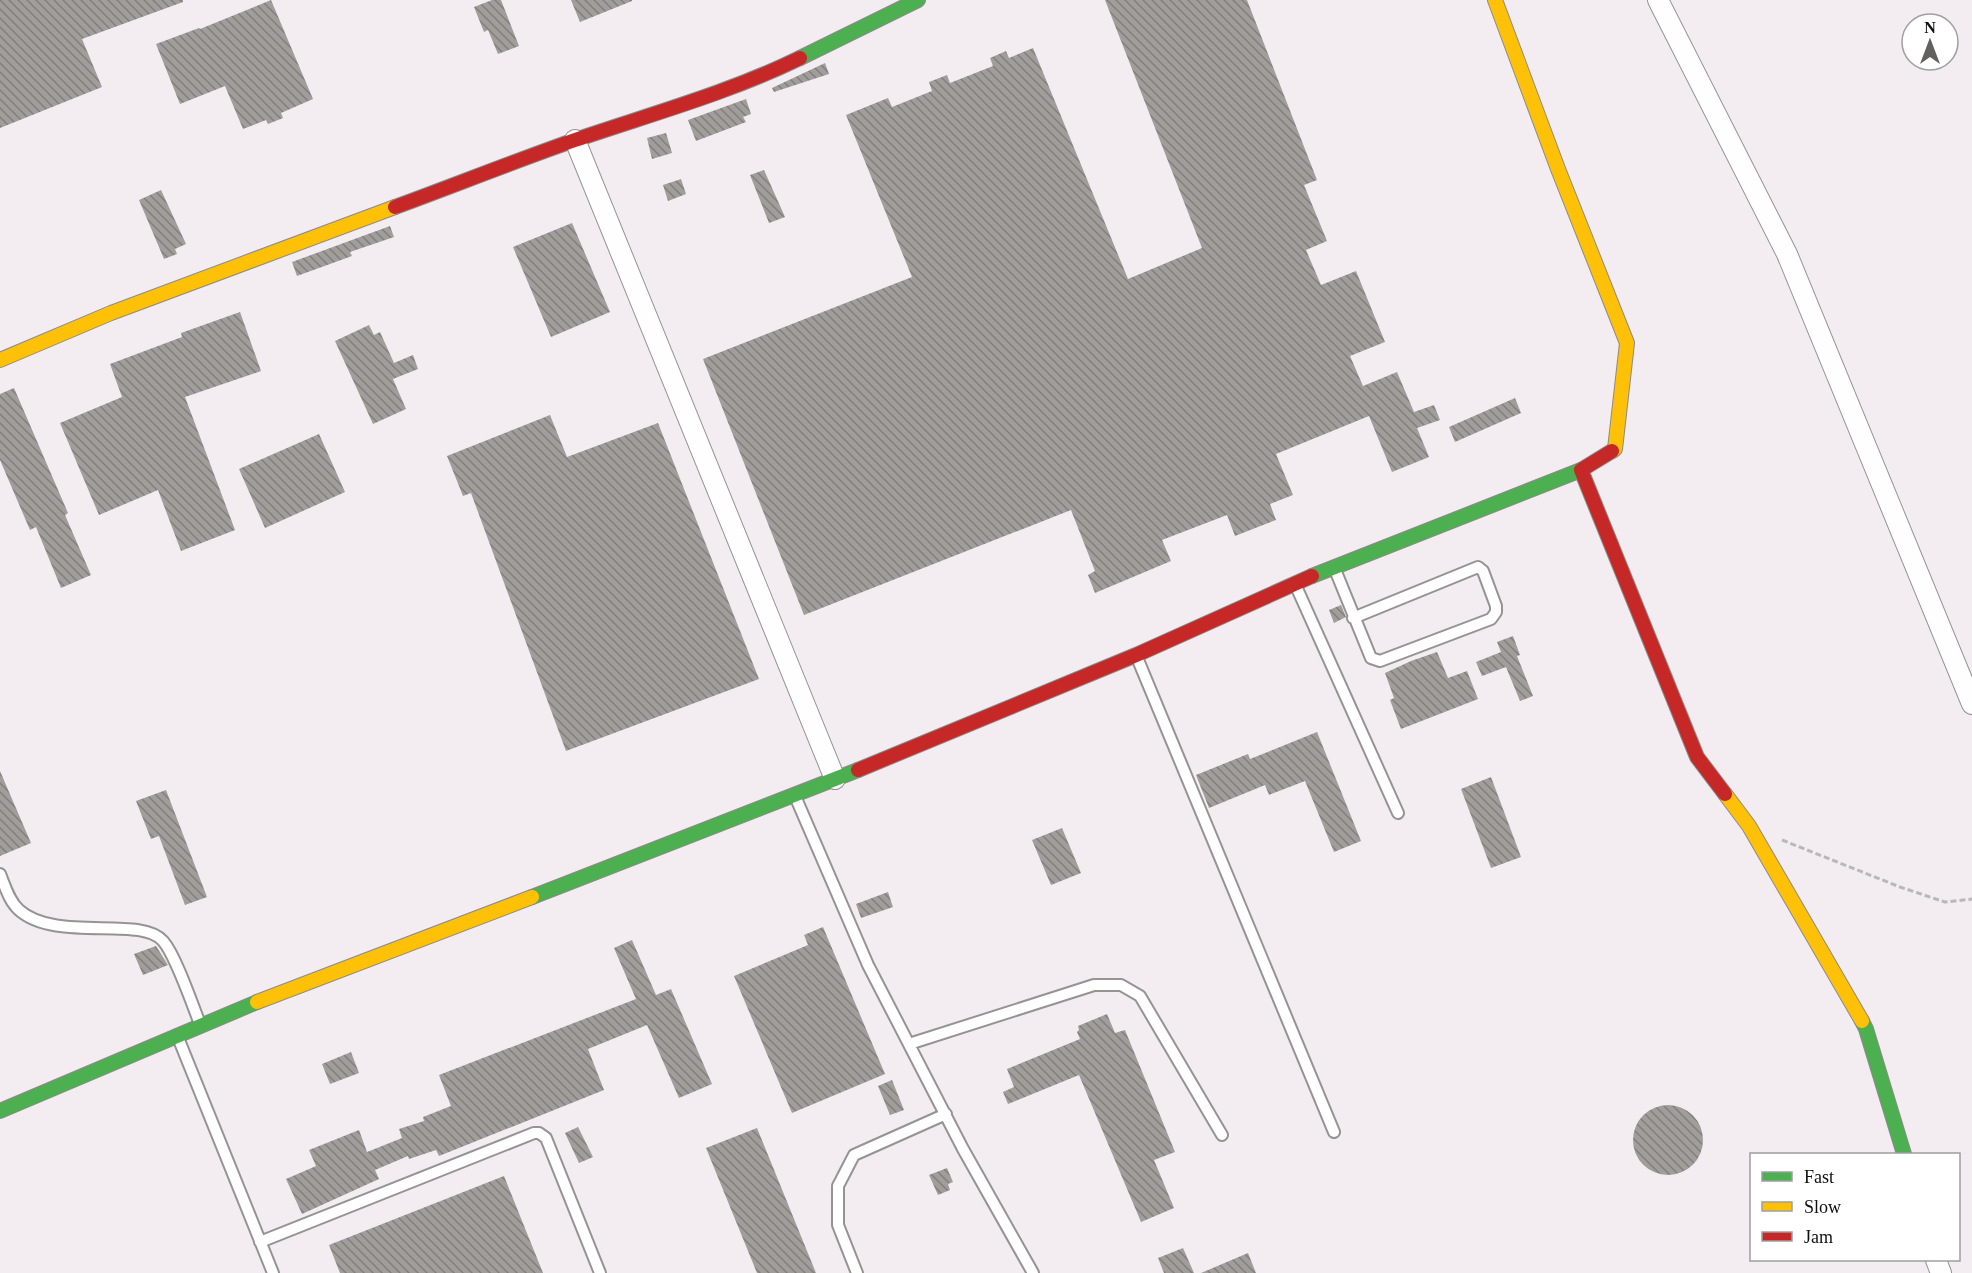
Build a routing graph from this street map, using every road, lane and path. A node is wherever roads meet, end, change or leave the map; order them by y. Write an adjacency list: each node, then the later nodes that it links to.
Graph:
1 (918, 0): 4 (street)
2 (1495, 0): 6 (street)
3 (1658, 0): 11 (street)
4 (575, 140): 5 (street); 12 (street)
5 (0, 360)
6 (1581, 470): 7 (street); 25 (street)
7 (1334, 566): 8 (street); 9 (lane)
8 (1294, 583): 10 (street); 14 (lane)
9 (1353, 618): 9 (lane)
10 (1136, 655): 12 (street); 23 (lane)
11 (1972, 704)
12 (835, 779): 13 (street)
13 (795, 796): 18 (street); 20 (lane)
14 (1398, 813)
15 (1782, 840): 17 (path)
16 (0, 874): 18 (lane)
17 (1972, 899)
18 (200, 1025): 19 (street)
19 (177, 1035): 21 (street); 26 (lane)
20 (909, 1044): 22 (lane); 24 (lane)
21 (0, 1112)
22 (946, 1114): 29 (lane); 30 (lane)
23 (1334, 1132)
24 (1222, 1135)
25 (1903, 1153)
26 (260, 1242): 27 (lane); 28 (lane)
27 (273, 1273)
28 (600, 1273)
29 (857, 1273)
30 (1033, 1273)

